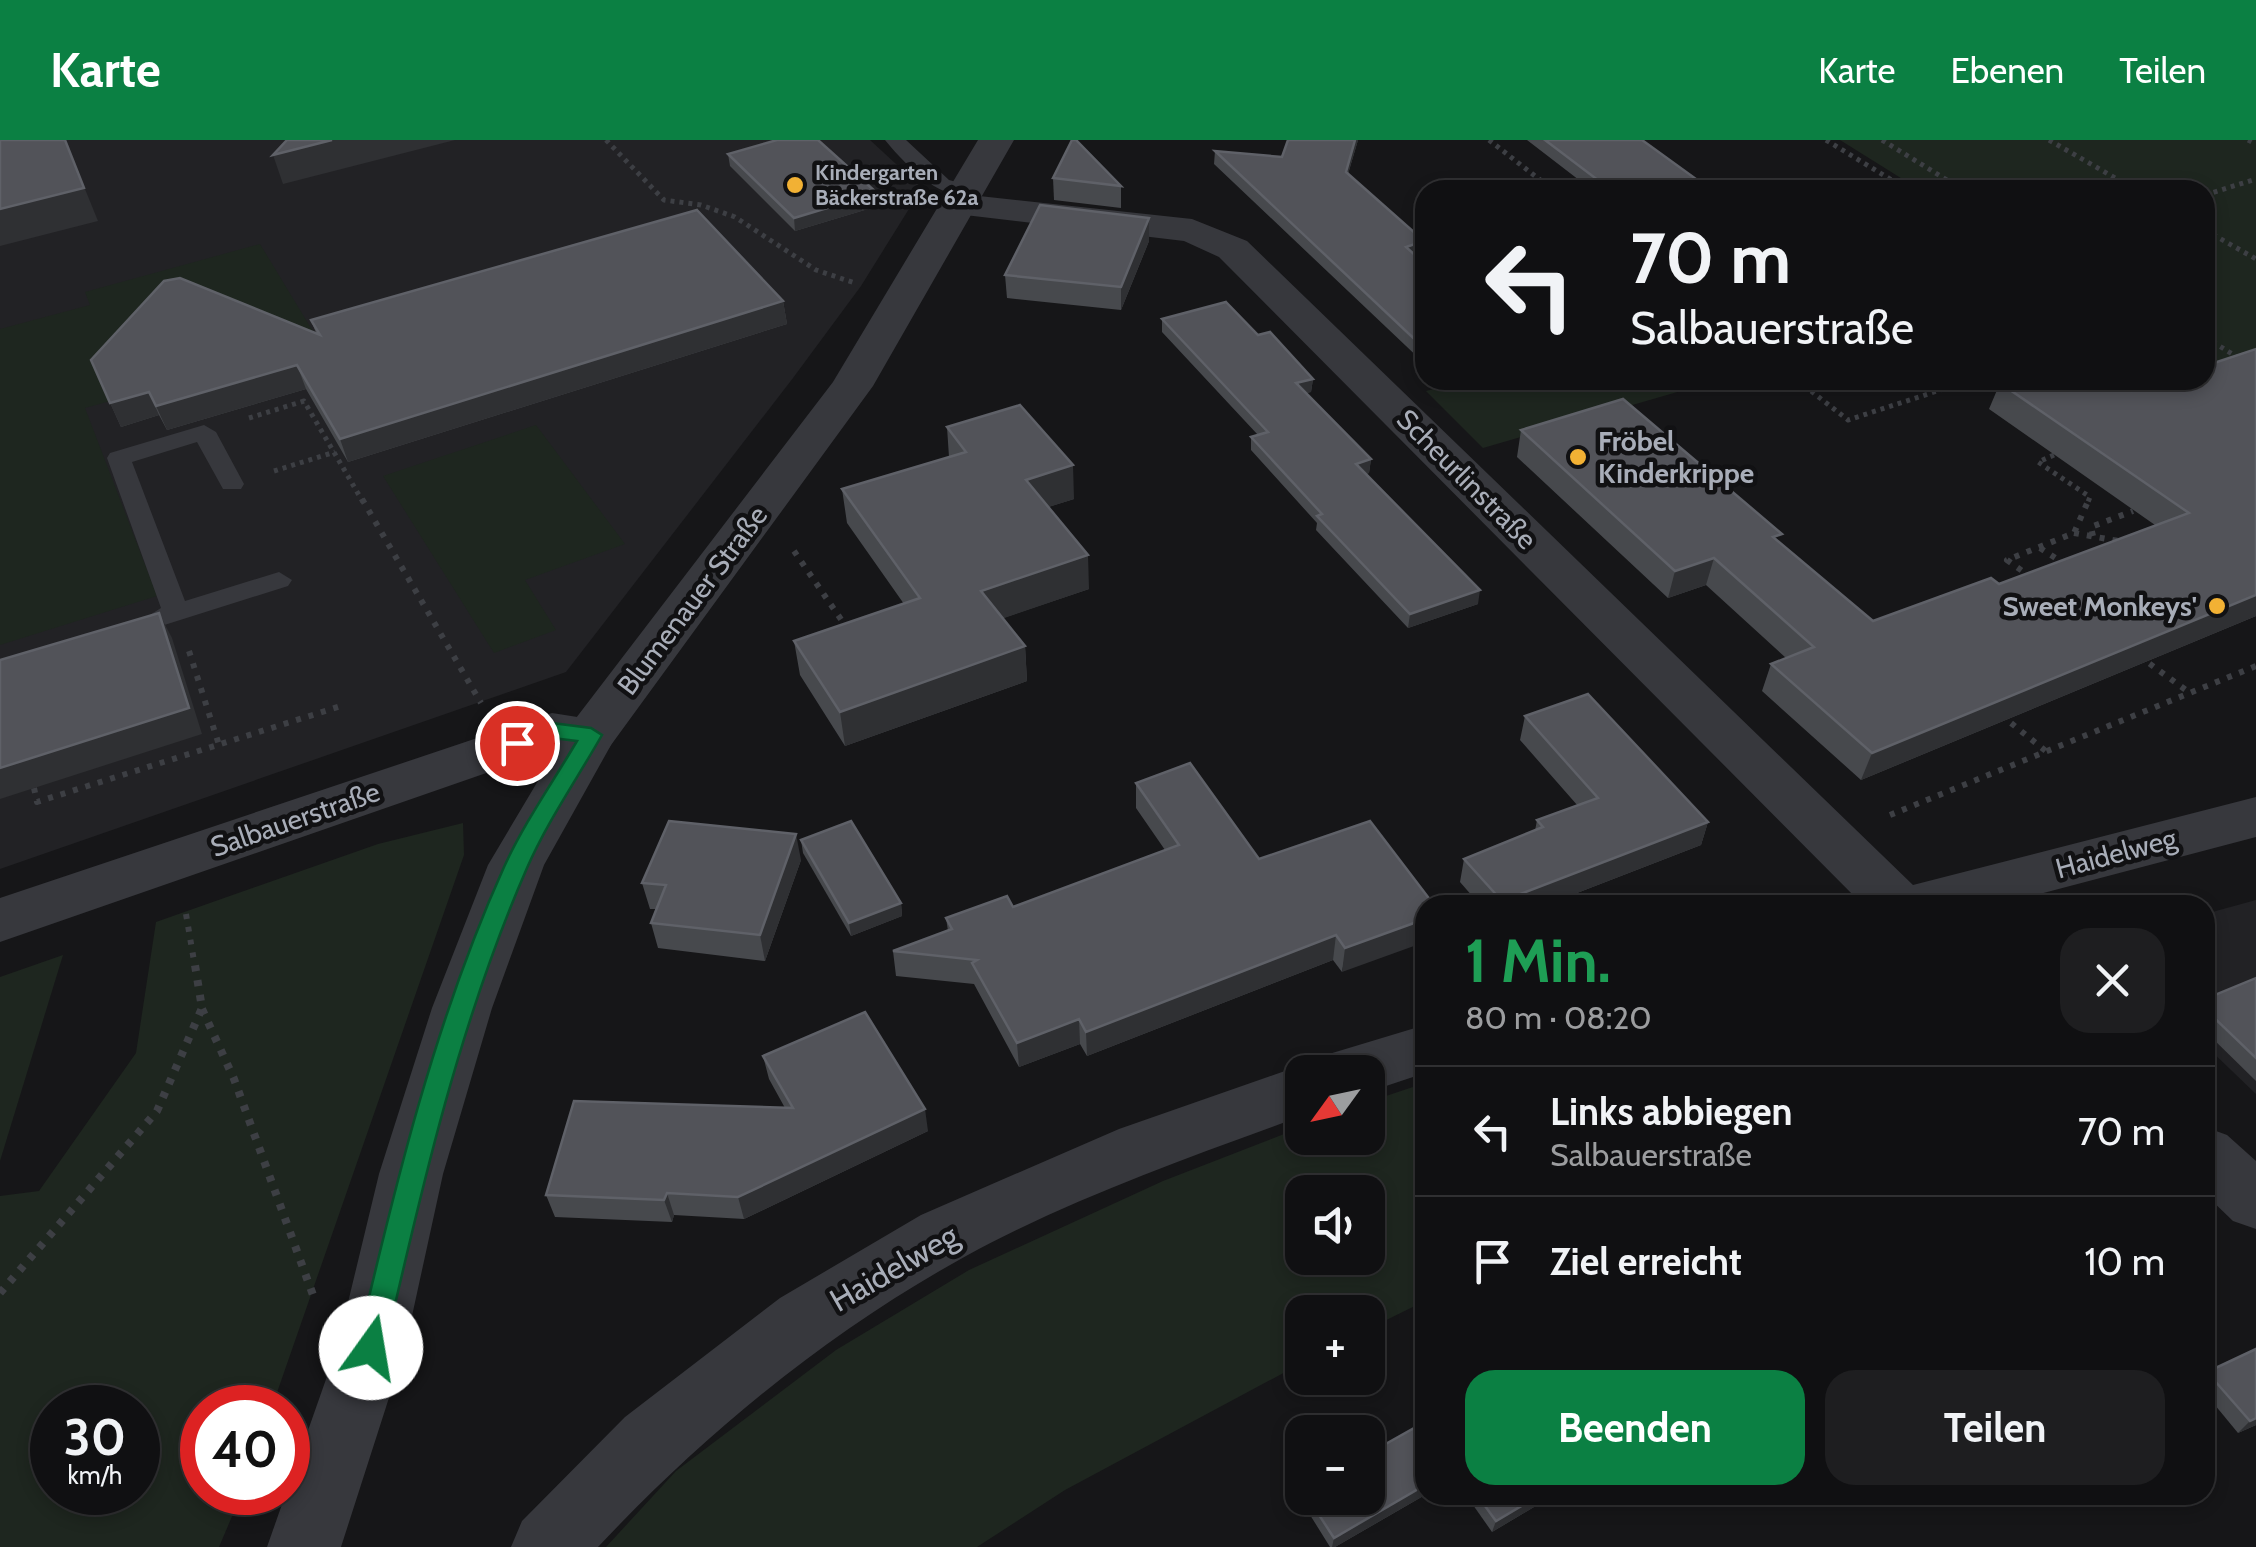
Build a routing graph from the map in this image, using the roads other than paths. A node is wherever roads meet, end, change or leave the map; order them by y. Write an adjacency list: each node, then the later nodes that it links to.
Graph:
1 (895, 140): 3 (lane)
2 (996, 140): 3 (street, Blumenauer Straße)
3 (965, 196): 8 (street, Blumenauer Straße); 10 (street, Scheurlinstraße)
4 (232, 484): 6 (lane)
5 (279, 580): 6 (lane)
6 (176, 612): 7 (lane)
7 (123, 628)
8 (591, 735): 12 (street, Salbauerstraße); 18 (street, Blumenauer Straße)
9 (2256, 816): 11 (street, Haidelweg)
10 (1888, 895)
11 (1956, 895)
12 (0, 920)
13 (1415, 1052): 14 (street)
14 (1385, 1061)
15 (1285, 1096): 19 (street, Haidelweg)
16 (2215, 1163): 17 (street)
17 (2256, 1201)
18 (304, 1547)
19 (548, 1547)

